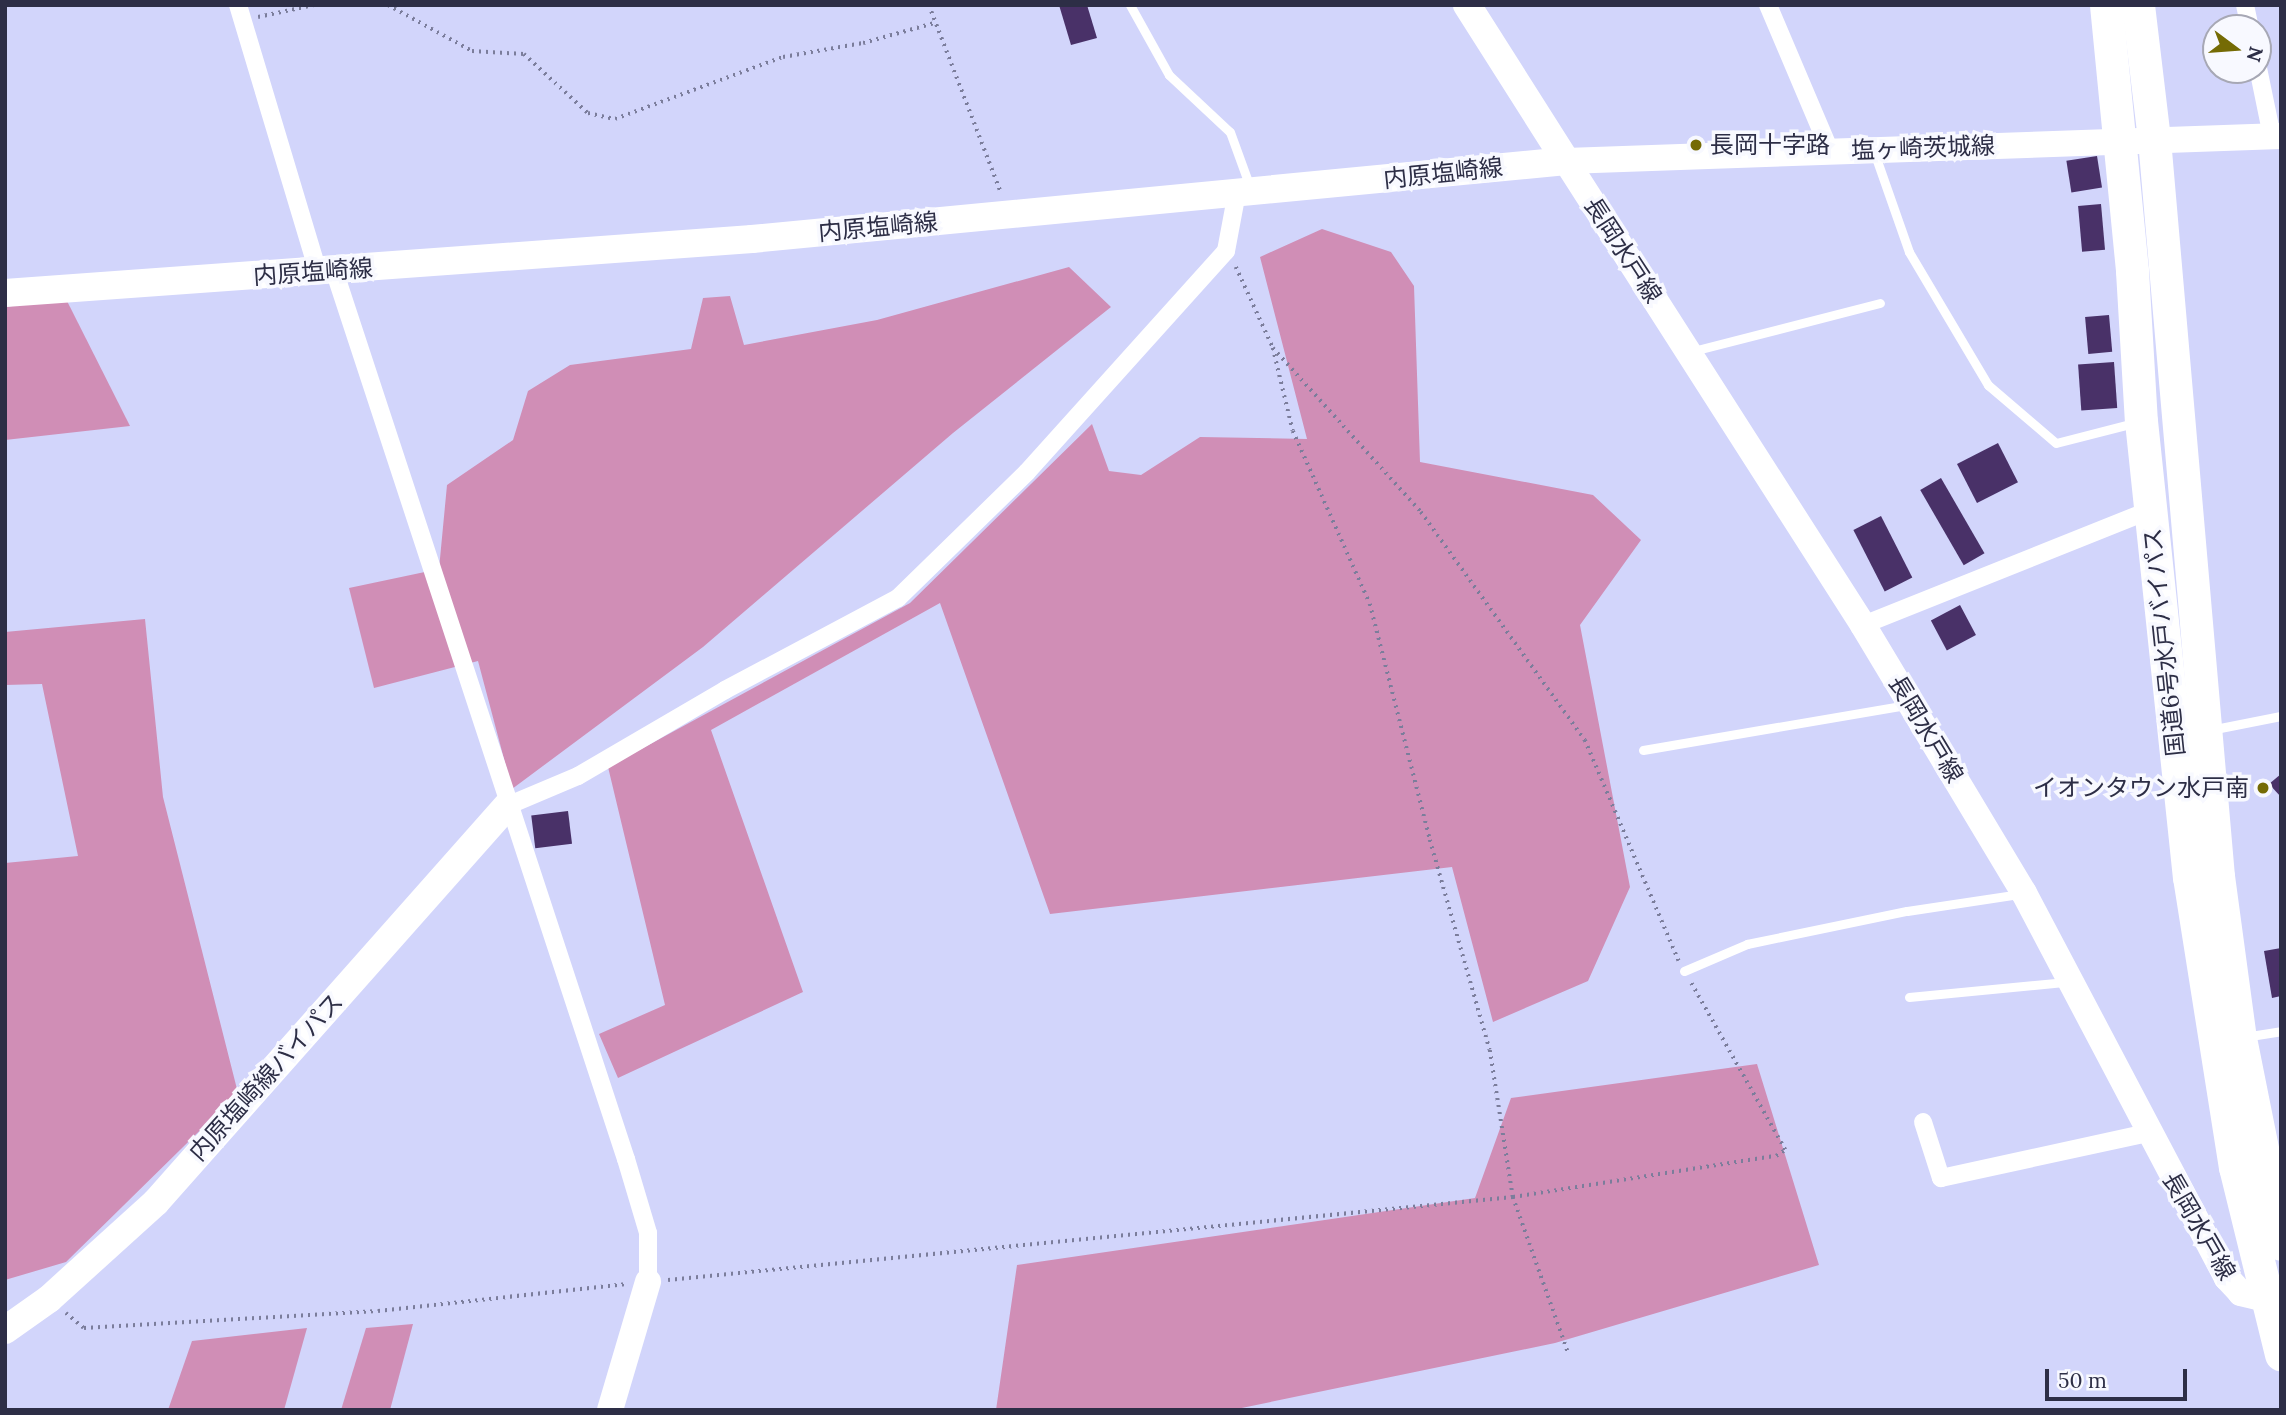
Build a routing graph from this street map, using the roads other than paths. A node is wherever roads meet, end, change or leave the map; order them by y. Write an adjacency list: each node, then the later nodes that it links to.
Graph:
1 (1130, 5): 14 (lane)
2 (1768, 5): 12 (street)
3 (2106, 5): 10 (highway, 国道6号水戸バイパス)
4 (2138, 5): 9 (highway, 国道6号水戸バイパス)
5 (1472, 8): 13 (main road)
6 (241, 12): 15 (street)
7 (2262, 84): 8 (street)
8 (2276, 136): 9 (main road, 塩ヶ崎茨城線)
9 (2154, 139): 10 (main road, 塩ヶ崎茨城線); 24 (highway, 国道6号水戸バイパス)
10 (2120, 141): 11 (main road, 塩ヶ崎茨城線); 19 (highway, 国道6号水戸バイパス)
11 (1874, 150): 12 (main road, 塩ヶ崎茨城線); 19 (lane)
12 (1830, 151): 13 (main road, 塩ヶ崎茨城線)
13 (1566, 161): 14 (main road, 内原塩崎線); 18 (main road, 長岡水戸線)
14 (1245, 191): 15 (main road, 内原塩崎線); 26 (street)
15 (326, 271): 16 (main road, 内原塩崎線); 26 (street)
16 (5, 293)
17 (1880, 303): 18 (lane)
18 (1688, 352): 21 (main road, 長岡水戸線)
19 (2141, 421): 20 (highway, 国道6号水戸バイパス)
20 (2150, 510): 21 (street); 37 (highway, 国道6号水戸バイパス)
21 (1863, 625): 22 (main road, 長岡水戸線)
22 (1913, 705): 25 (lane); 27 (main road, 長岡水戸線)
23 (2281, 716): 24 (lane)
24 (2202, 732): 32 (highway, 国道6号水戸バイパス)
25 (1643, 750)
26 (507, 806): 36 (street); 38 (main road, 内原塩崎線バイパス)
27 (2024, 893): 28 (lane); 29 (main road, 長岡水戸線)
28 (1684, 971)
29 (2071, 982): 30 (lane); 34 (main road, 長岡水戸線)
30 (1909, 997)
31 (2281, 1031): 32 (lane)
32 (2240, 1038): 35 (highway, 国道6号水戸バイパス)
33 (1923, 1122): 34 (street)
34 (2148, 1133): 37 (main road, 長岡水戸線)
35 (2281, 1244)
36 (649, 1282): 40 (main road)
37 (2266, 1299): 39 (highway, 国道6号水戸バイパス)
38 (5, 1330)
39 (2281, 1354)
40 (610, 1410)

